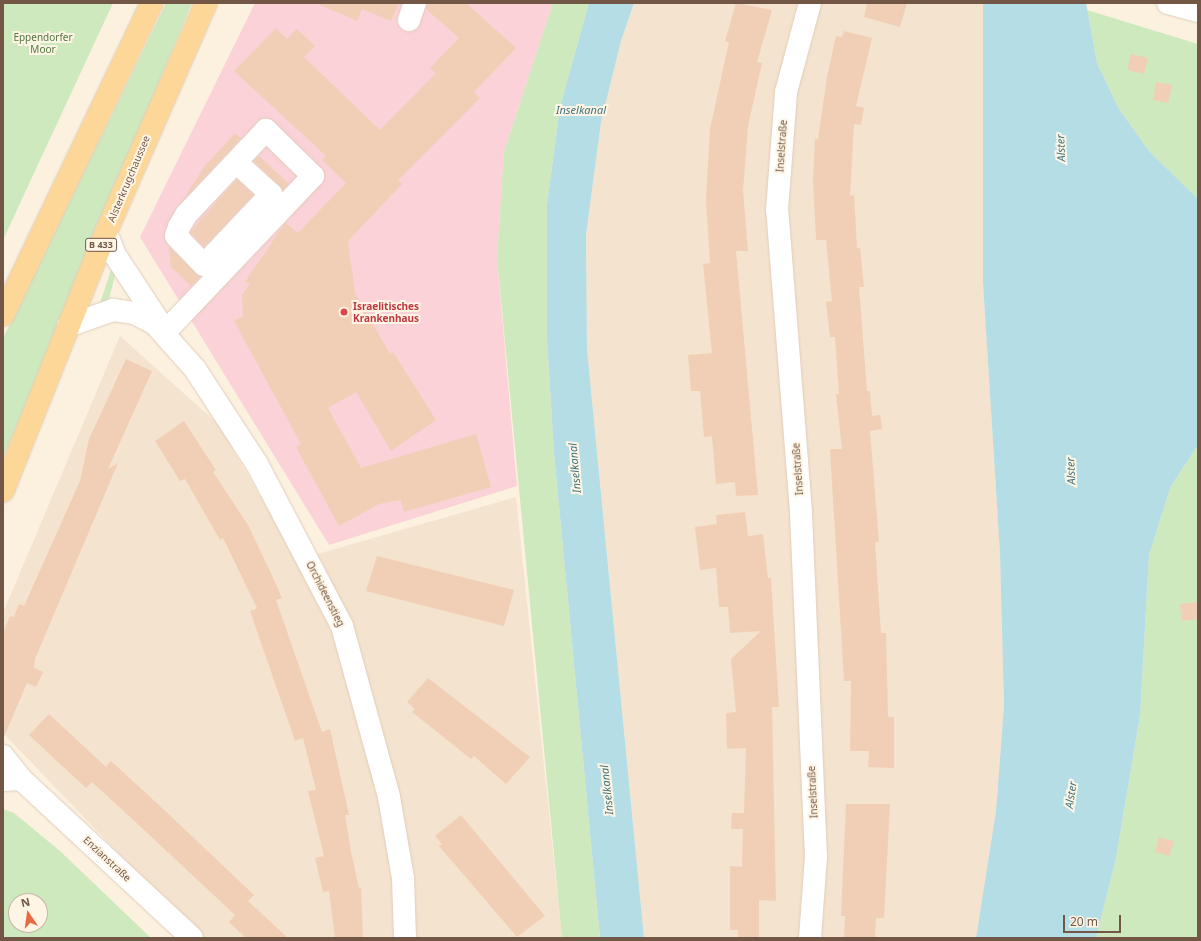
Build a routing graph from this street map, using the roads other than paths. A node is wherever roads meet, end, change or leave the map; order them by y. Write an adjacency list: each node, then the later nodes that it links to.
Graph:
1 (152, 3): 8 (main road)
2 (206, 3): 7 (main road, Alsterkrugchaussee / B 433)
3 (810, 3): 16 (street, Inselstraße)
4 (1168, 3): 5 (street)
5 (1198, 12)
6 (236, 162): 6 (street); 10 (street)
7 (106, 232): 9 (main road, Alsterkrugchaussee / B 433); 10 (street, Orchideenstieg)
8 (3, 315)
9 (68, 326): 10 (street, Orchideenstieg); 11 (main road, Alsterkrugchaussee / B 433)
10 (165, 332): 15 (street, Orchideenstieg)
11 (3, 491)
12 (3, 756): 13 (street, Enzianstraße)
13 (12, 779): 14 (street, Enzianstraße)
14 (192, 938)
15 (405, 938)
16 (810, 938)

